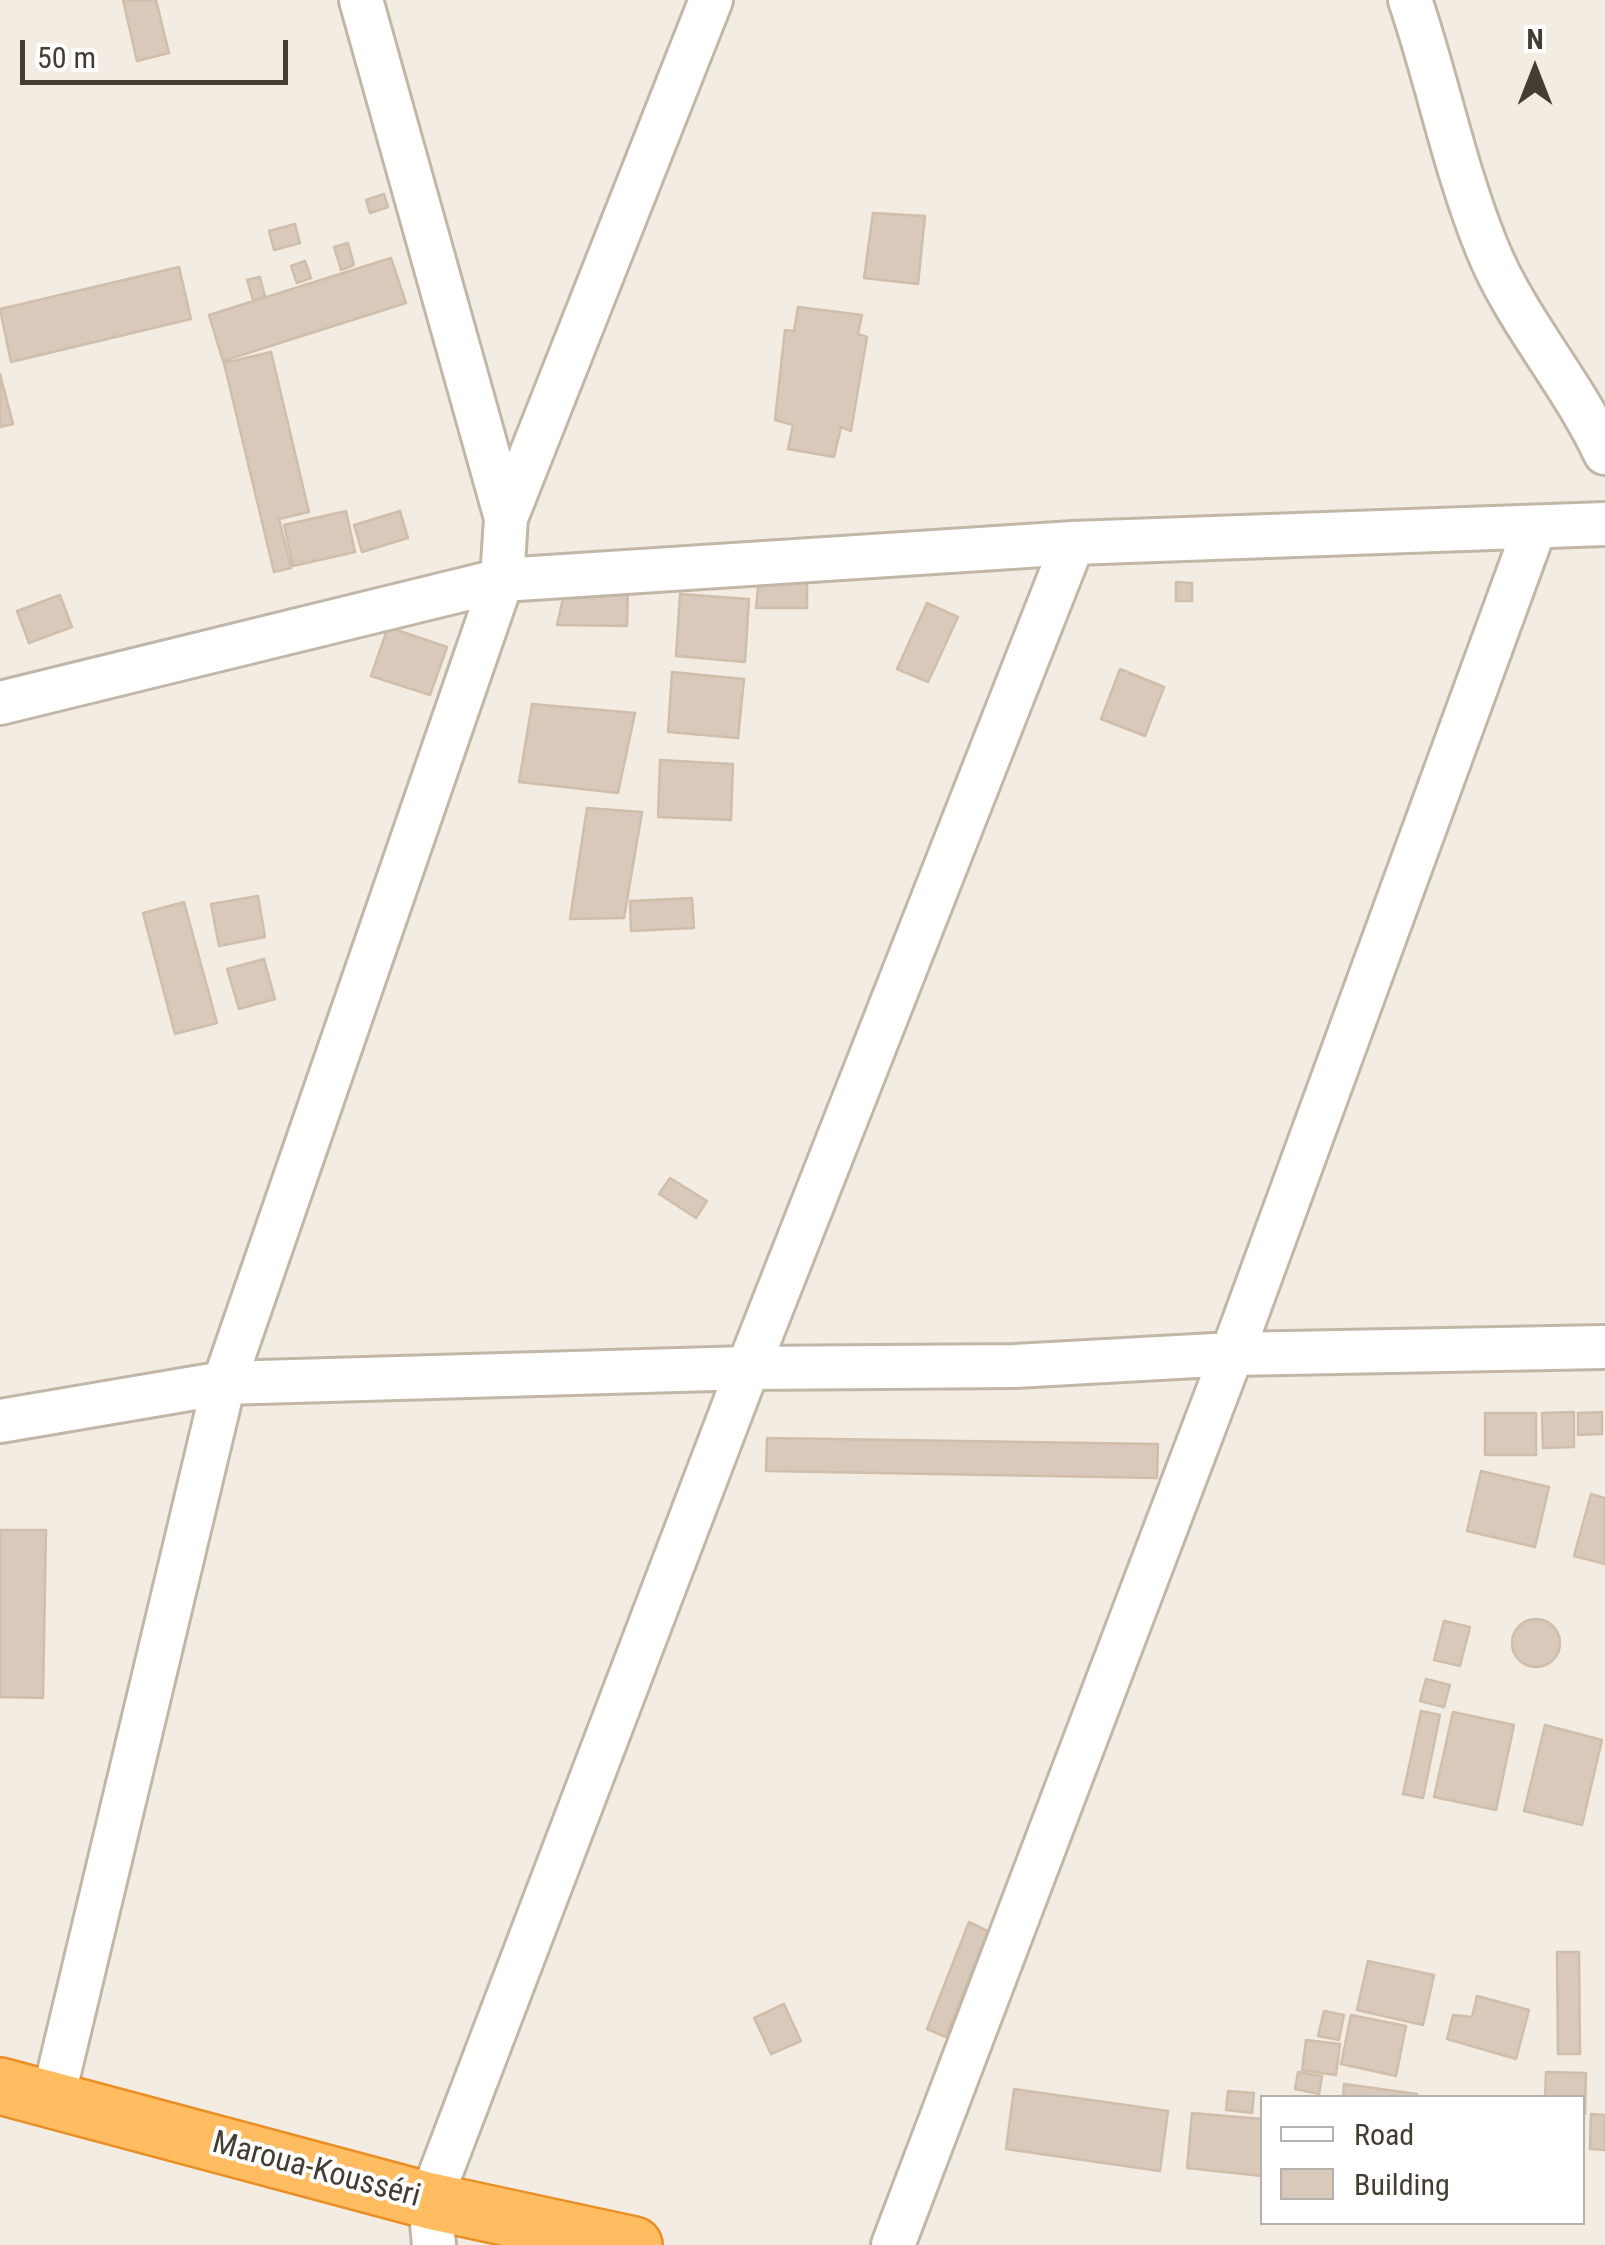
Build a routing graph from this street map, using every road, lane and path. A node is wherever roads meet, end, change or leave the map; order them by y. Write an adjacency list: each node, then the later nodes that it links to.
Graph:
1 (361, 0): 5 (street)
2 (711, 0): 5 (street)
3 (1410, 0): 4 (street)
4 (1603, 440)
5 (506, 518): 9 (street)
6 (1605, 524): 7 (street)
7 (1535, 527): 8 (street); 12 (street)
8 (1073, 543): 9 (street); 13 (street)
9 (502, 580): 10 (street); 14 (street)
10 (0, 703)
11 (1605, 1347): 12 (street)
12 (1232, 1354): 13 (street); 20 (street)
13 (748, 1368): 14 (street); 18 (street)
14 (224, 1382): 15 (street); 17 (street)
15 (0, 1422)
16 (0, 2086): 17 (highway, Maroua-Kousséri)
17 (52, 2102): 18 (highway, Maroua-Kousséri)
18 (432, 2223): 19 (highway, Maroua-Kousséri)
19 (634, 2245)
20 (893, 2245)

